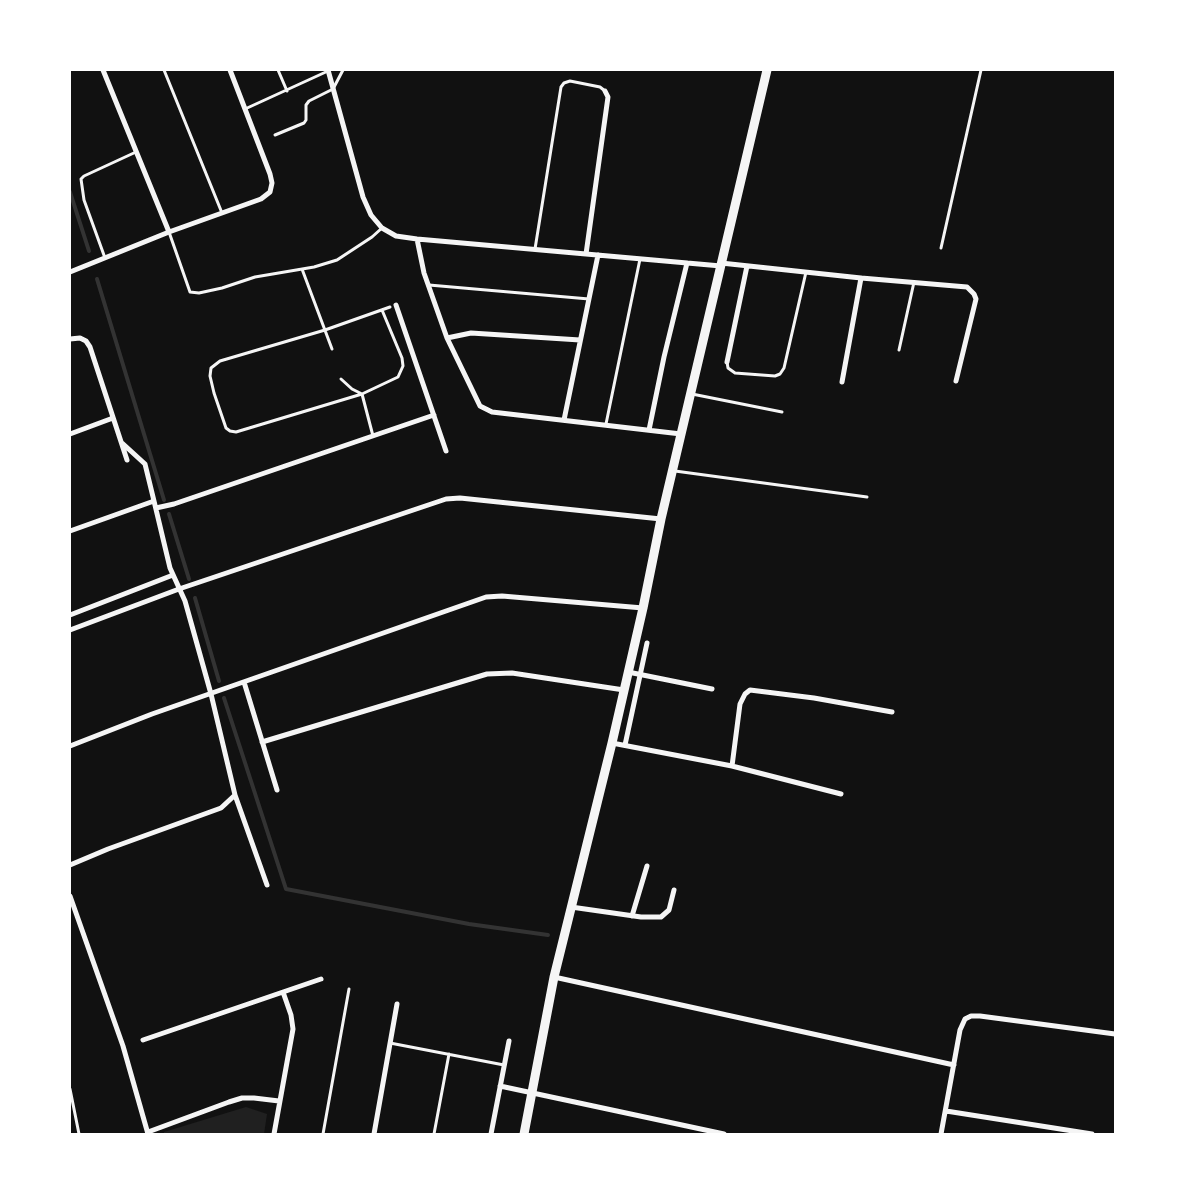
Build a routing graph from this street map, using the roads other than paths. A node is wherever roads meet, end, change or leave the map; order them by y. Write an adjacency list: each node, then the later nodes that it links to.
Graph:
1 (103, 70): 14 (street)
2 (164, 70): 15 (lane)
3 (230, 70): 12 (street)
4 (278, 70): 10 (lane)
5 (328, 70): 9 (street); 10 (lane)
6 (344, 70): 9 (lane)
7 (767, 70): 26 (street)
8 (981, 70): 19 (lane)
9 (333, 89): 13 (lane); 16 (street)
10 (287, 91): 12 (lane)
11 (605, 91): 20 (lane); 21 (street)
12 (245, 109): 15 (street)
13 (275, 135)
14 (136, 152): 17 (street); 23 (lane)
15 (222, 213): 17 (street)
16 (382, 228): 18 (street); 28 (lane)
17 (169, 232): 23 (street); 28 (lane)
18 (417, 239): 20 (street); 33 (street)
19 (941, 248)
20 (535, 250): 21 (street)
21 (586, 254): 22 (street)
22 (598, 255): 24 (street); 34 (street)
23 (102, 259): 29 (street)
24 (640, 259): 25 (street); 54 (lane)
25 (687, 263): 26 (street); 55 (street)
26 (721, 265): 27 (street); 49 (street)
27 (748, 266): 30 (street); 44 (street)
28 (302, 269): 38 (lane)
29 (70, 272)
30 (806, 272): 31 (street); 44 (lane)
31 (861, 278): 32 (street); 47 (street)
32 (914, 282): 43 (lane); 46 (street)
33 (428, 285): 34 (lane); 39 (street)
34 (589, 298): 41 (street)
35 (396, 305): 51 (street)
36 (390, 307): 37 (lane)
37 (382, 310): 38 (lane); 48 (lane)
38 (325, 330): 42 (lane); 48 (lane)
39 (447, 338): 41 (street); 53 (street)
40 (70, 339): 52 (street)
41 (580, 340): 53 (street)
42 (332, 349)
43 (899, 350)
44 (727, 362)
45 (341, 379): 48 (lane)
46 (956, 381)
47 (842, 382)
48 (362, 394): 58 (lane)
49 (691, 394): 50 (lane); 57 (street)
50 (782, 412)
51 (434, 415): 58 (street); 60 (street)
52 (113, 418): 56 (street); 59 (street)
53 (564, 420): 54 (street)
54 (606, 424): 55 (street)
55 (649, 430): 57 (street)
56 (70, 434)
57 (682, 434): 62 (street)
58 (373, 436): 65 (street)
59 (121, 442): 61 (street); 64 (street)
60 (446, 451)
61 (128, 460)
62 (673, 470): 63 (lane); 66 (street)
63 (868, 497)
64 (154, 501): 65 (street); 67 (street)
65 (156, 508): 68 (street)
66 (661, 519): 69 (street); 70 (street)
67 (70, 531)
68 (173, 575): 69 (street); 71 (street)
69 (179, 589): 72 (street); 79 (street)
70 (643, 608): 74 (street); 76 (street)
71 (70, 615)
72 (70, 630)
73 (647, 643): 75 (street)
74 (628, 672): 75 (street); 78 (street)
75 (641, 674): 77 (street); 83 (street)
76 (244, 682): 79 (street); 81 (street)
77 (712, 689)
78 (624, 690): 81 (street); 82 (street)
79 (211, 694): 84 (street); 88 (street)
80 (892, 712): 85 (street)
81 (262, 742): 86 (street)
82 (612, 743): 83 (street); 94 (street)
83 (625, 745): 85 (street)
84 (70, 746)
85 (732, 766): 87 (street)
86 (277, 790)
87 (842, 794)
88 (235, 796): 89 (street); 91 (street)
89 (70, 865)
90 (647, 866): 95 (street)
91 (267, 885)
92 (674, 890): 95 (street)
93 (71, 899): 113 (street)
94 (571, 907): 95 (street); 96 (street)
95 (632, 916)
96 (554, 977): 107 (street); 110 (street)
97 (321, 979): 99 (street)
98 (349, 989): 116 (lane)
99 (283, 992): 102 (street); 111 (street)
100 (397, 1004): 104 (street)
101 (1115, 1034): 107 (street)
102 (143, 1040)
103 (509, 1041): 106 (street)
104 (390, 1044): 105 (lane); 117 (street)
105 (449, 1054): 106 (lane); 118 (lane)
106 (505, 1065): 108 (street)
107 (954, 1065): 112 (street)
108 (500, 1086): 110 (street); 119 (street)
109 (70, 1089): 114 (lane)
110 (532, 1092): 120 (street); 121 (street)
111 (279, 1101): 113 (street); 115 (street)
112 (946, 1111): 122 (street); 123 (street)
113 (148, 1133)
114 (79, 1134)
115 (274, 1134)
116 (323, 1134)
117 (374, 1134)
118 (434, 1134)
119 (491, 1134)
120 (524, 1134)
121 (724, 1134)
122 (941, 1134)
123 (1092, 1134)

